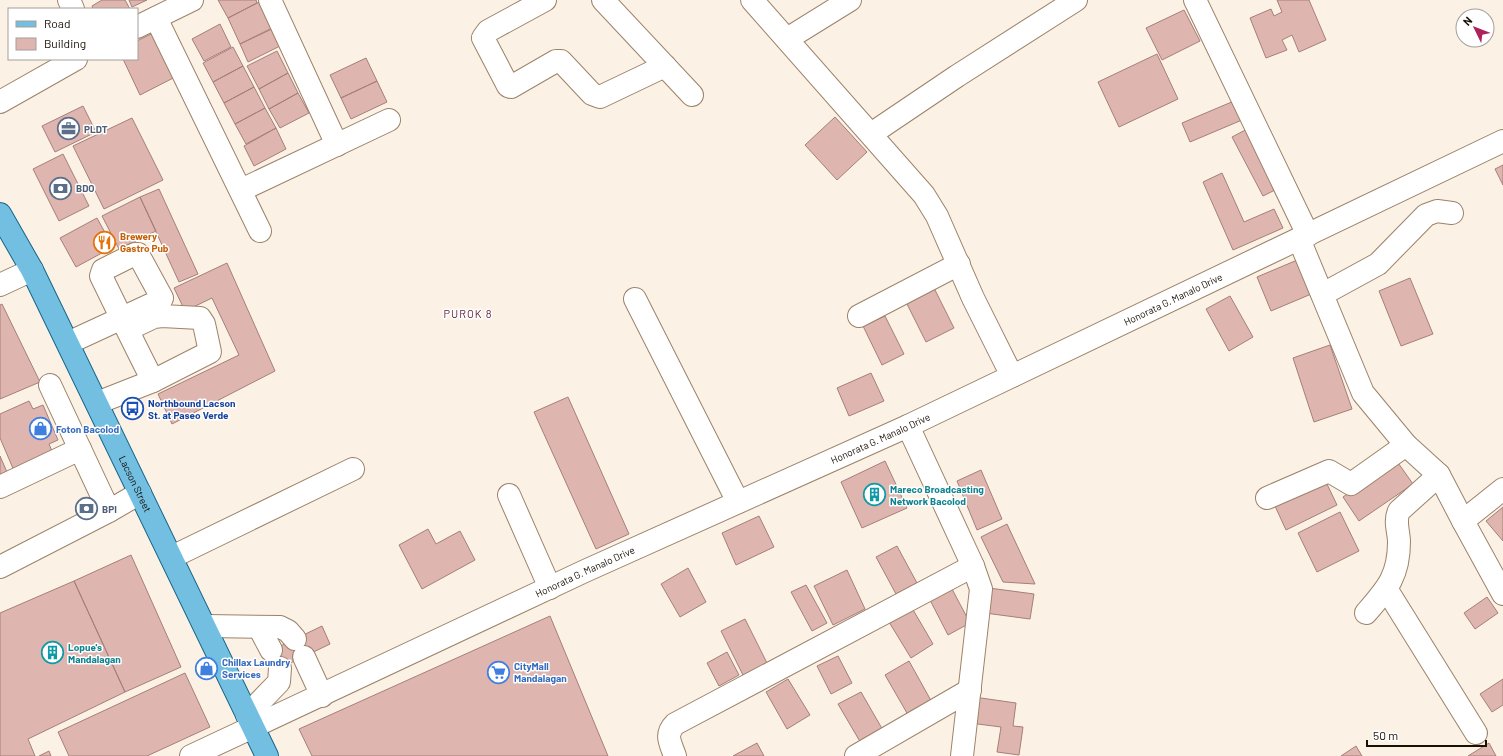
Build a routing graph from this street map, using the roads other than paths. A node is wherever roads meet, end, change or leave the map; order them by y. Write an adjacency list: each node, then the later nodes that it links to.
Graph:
1 (192, 0): 9 (street)
2 (270, 0): 19 (street)
3 (545, 0): 13 (street)
4 (603, 0): 13 (street)
5 (752, 0): 11 (street)
6 (850, 0): 11 (street)
7 (1076, 0): 17 (street)
8 (1201, 2): 24 (street)
9 (156, 18): 10 (street); 20 (street)
10 (138, 27)
11 (787, 39): 17 (street)
12 (74, 60): 15 (street)
13 (665, 66): 14 (street)
14 (692, 95)
15 (0, 102)
16 (389, 120): 19 (street)
17 (871, 134): 25 (street)
18 (1503, 141): 24 (street, Honorata G. Manalo Drive)
19 (338, 145): 20 (street)
20 (241, 190): 23 (street)
21 (1452, 213): 28 (street)
22 (0, 214): 26 (main road, Lacson Street)
23 (260, 231)
24 (1304, 237): 28 (street); 33 (street, Honorata G. Manalo Drive)
25 (959, 264): 30 (street); 33 (street)
26 (32, 270): 27 (street); 32 (main road, Lacson Street)
27 (0, 285)
28 (1323, 294): 38 (street)
29 (635, 299): 47 (street)
30 (859, 316)
31 (125, 325): 32 (street); 34 (street); 34 (street)
32 (70, 348): 36 (main road, Lacson Street)
33 (1012, 376): 37 (street, Honorata G. Manalo Drive)
34 (153, 381): 36 (street)
35 (50, 385): 39 (street)
36 (97, 403): 44 (main road, Lacson Street)
37 (908, 426): 47 (street, Honorata G. Manalo Drive); 51 (street)
38 (1406, 446): 41 (street); 46 (street)
39 (80, 449): 42 (street); 48 (street)
40 (353, 469): 50 (street)
41 (1439, 475): 49 (street); 54 (street)
42 (0, 487)
43 (1503, 490): 49 (street)
44 (140, 493): 48 (street); 50 (main road, Lacson Street)
45 (509, 495): 53 (street)
46 (1267, 498)
47 (738, 502): 53 (street, Honorata G. Manalo Drive)
48 (109, 511): 52 (street)
49 (1463, 521): 55 (street)
50 (172, 557): 57 (main road, Lacson Street)
51 (973, 566): 59 (street); 65 (street)
52 (0, 567)
53 (550, 588): 60 (street, Honorata G. Manalo Drive)
54 (1387, 590): 56 (street); 62 (street)
55 (1503, 594)
56 (1366, 613)
57 (206, 626): 58 (street); 61 (main road, Lacson Street)
58 (259, 627): 60 (street); 61 (street)
59 (970, 690): 66 (street); 67 (street)
60 (322, 696): 61 (street, Honorata G. Manalo Drive)
61 (251, 721): 63 (street, Honorata G. Manalo Drive); 64 (main road, Lacson Street)
62 (1476, 733)
63 (191, 756)
64 (267, 756)
65 (675, 756)
66 (856, 756)
67 (962, 756)

